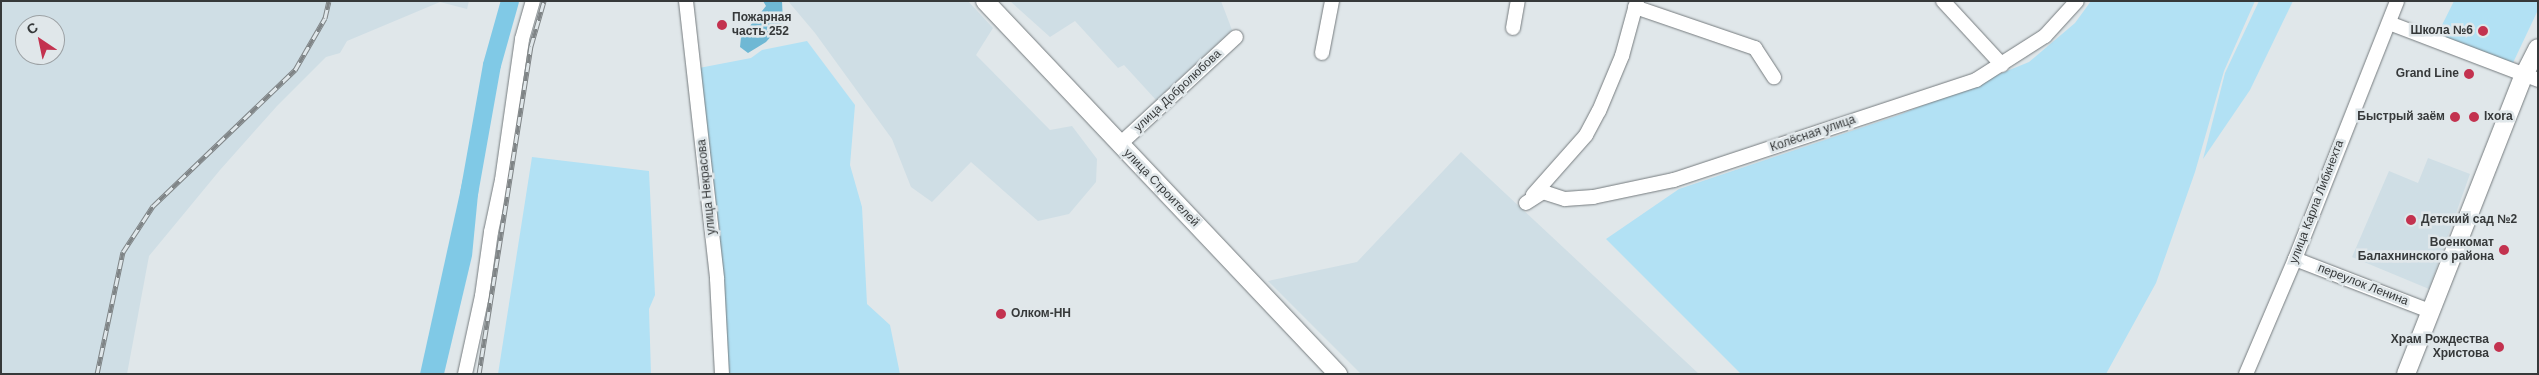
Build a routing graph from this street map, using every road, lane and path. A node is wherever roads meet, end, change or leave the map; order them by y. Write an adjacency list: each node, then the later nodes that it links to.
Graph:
1 (533, 1): 21 (street)
2 (686, 1): 22 (street, улица Некрасова)
3 (985, 1): 18 (main road, улица Строителей)
4 (1332, 1): 14 (street)
5 (1518, 1): 11 (street)
6 (1943, 1): 15 (street)
7 (2077, 1): 15 (street, Колёсная улица)
8 (2397, 1): 10 (street, улица Карла Либкнехта)
9 (1636, 4): 15 (street, Колёсная улица); 16 (street)
10 (2389, 23): 17 (street); 19 (street, улица Карла Либкнехта)
11 (1513, 28)
12 (1236, 37): 18 (street, улица Добролюбова)
13 (2538, 48): 17 (main road)
14 (1322, 53)
15 (2002, 65)
16 (1774, 77)
17 (2531, 78): 20 (main road)
18 (1120, 145): 23 (main road, улица Строителей)
19 (2295, 259): 20 (street, переулок Ленина); 24 (street, улица Карла Либкнехта)
20 (2430, 311): 25 (main road)
21 (465, 374)
22 (722, 374)
23 (1338, 374)
24 (2246, 374)
25 (2406, 374)

